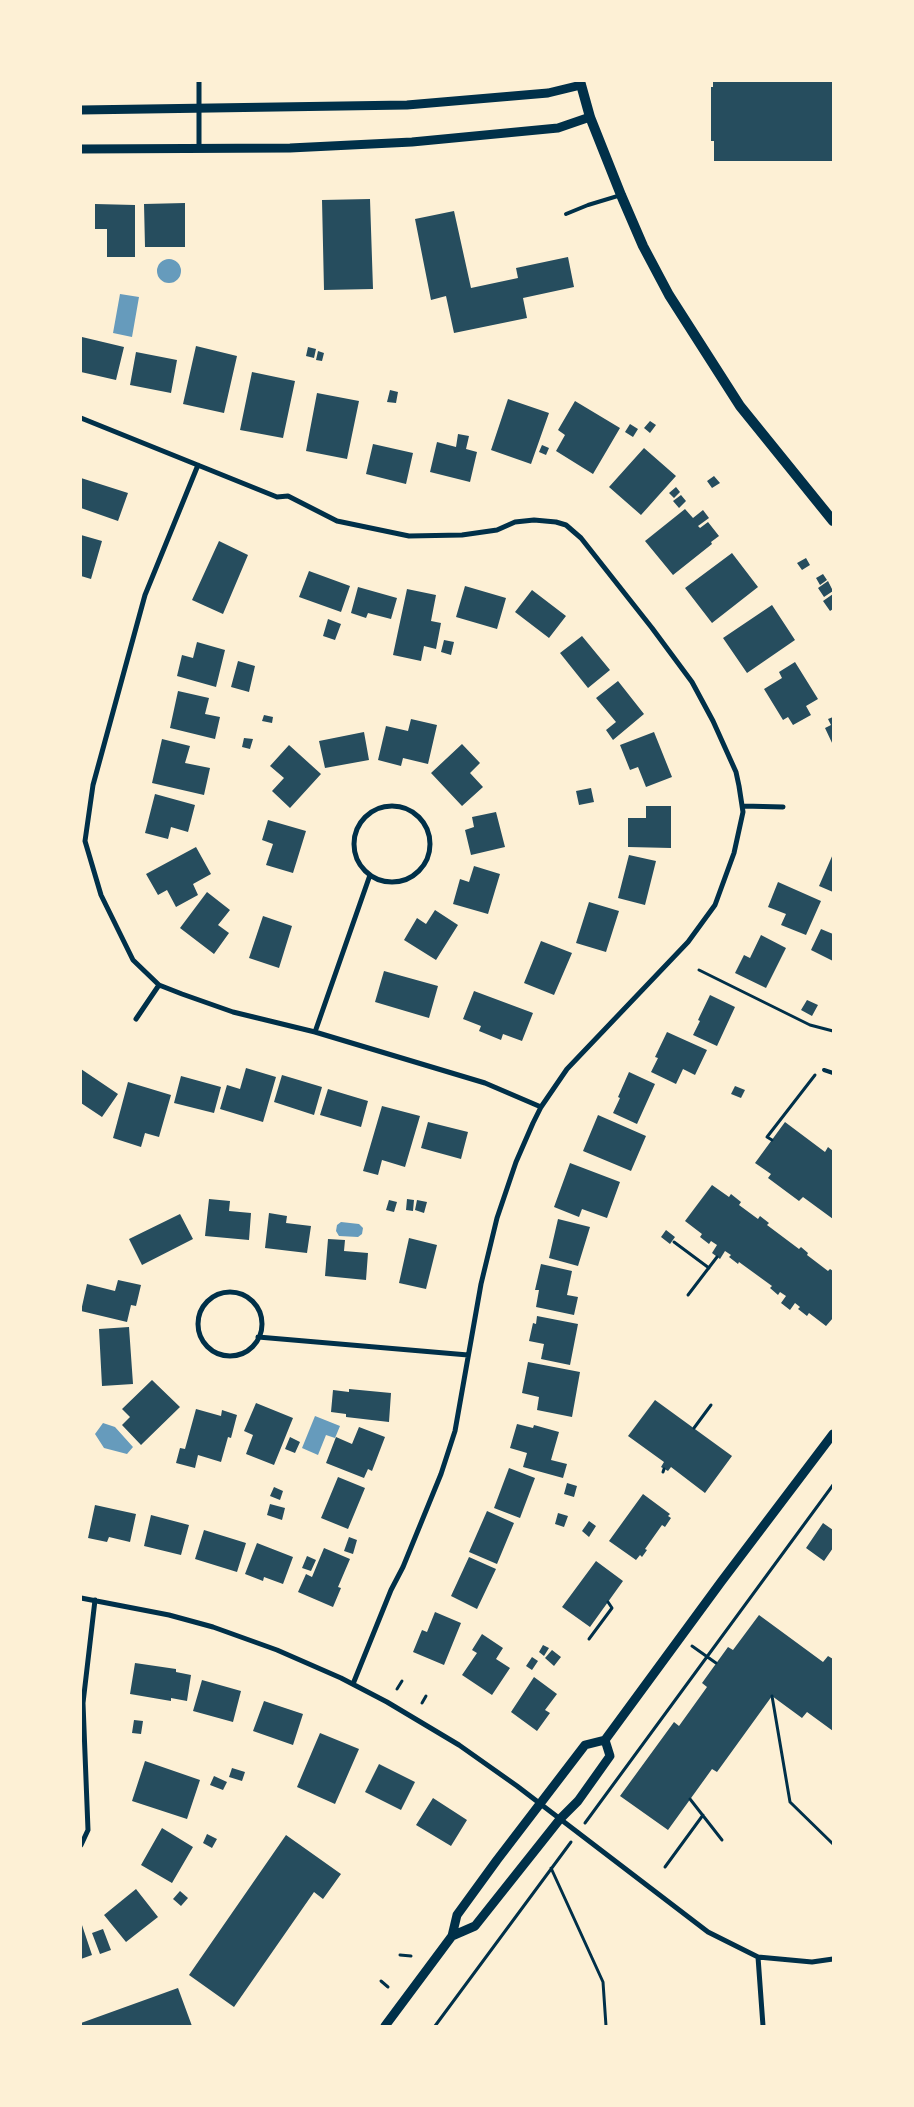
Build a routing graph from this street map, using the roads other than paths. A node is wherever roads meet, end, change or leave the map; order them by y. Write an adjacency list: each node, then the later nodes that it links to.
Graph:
1 (199, 81): 3 (street)
2 (580, 83): 3 (street); 5 (main road)
3 (199, 109): 4 (street); 6 (street)
4 (81, 110)
5 (590, 117): 6 (street); 8 (main road)
6 (200, 147): 7 (street)
7 (81, 149)
8 (621, 195): 9 (lane); 12 (main road)
9 (566, 214)
10 (81, 418): 11 (street)
11 (198, 465): 13 (street); 16 (street)
12 (833, 521)
13 (743, 806): 14 (street); 21 (street)
14 (783, 806)
15 (370, 875): 15 (street); 18 (street)
16 (159, 985): 17 (street); 18 (street)
17 (136, 1019)
18 (315, 1032): 21 (street)
19 (824, 1070): 20 (lane)
20 (833, 1073)
21 (541, 1107): 23 (street)
22 (258, 1338): 22 (street); 23 (street)
23 (468, 1355): 27 (street)
24 (833, 1434): 28 (street)
25 (81, 1598): 26 (street)
26 (95, 1600): 27 (street); 31 (street)
27 (353, 1684): 29 (street)
28 (605, 1740): 29 (street); 30 (street)
29 (540, 1804): 30 (street); 32 (street)
30 (560, 1819): 32 (street); 33 (street)
31 (81, 1845)
32 (452, 1936): 35 (street)
33 (758, 1957): 34 (street); 36 (street)
34 (833, 1959)
35 (385, 2026)
36 (763, 2026)

